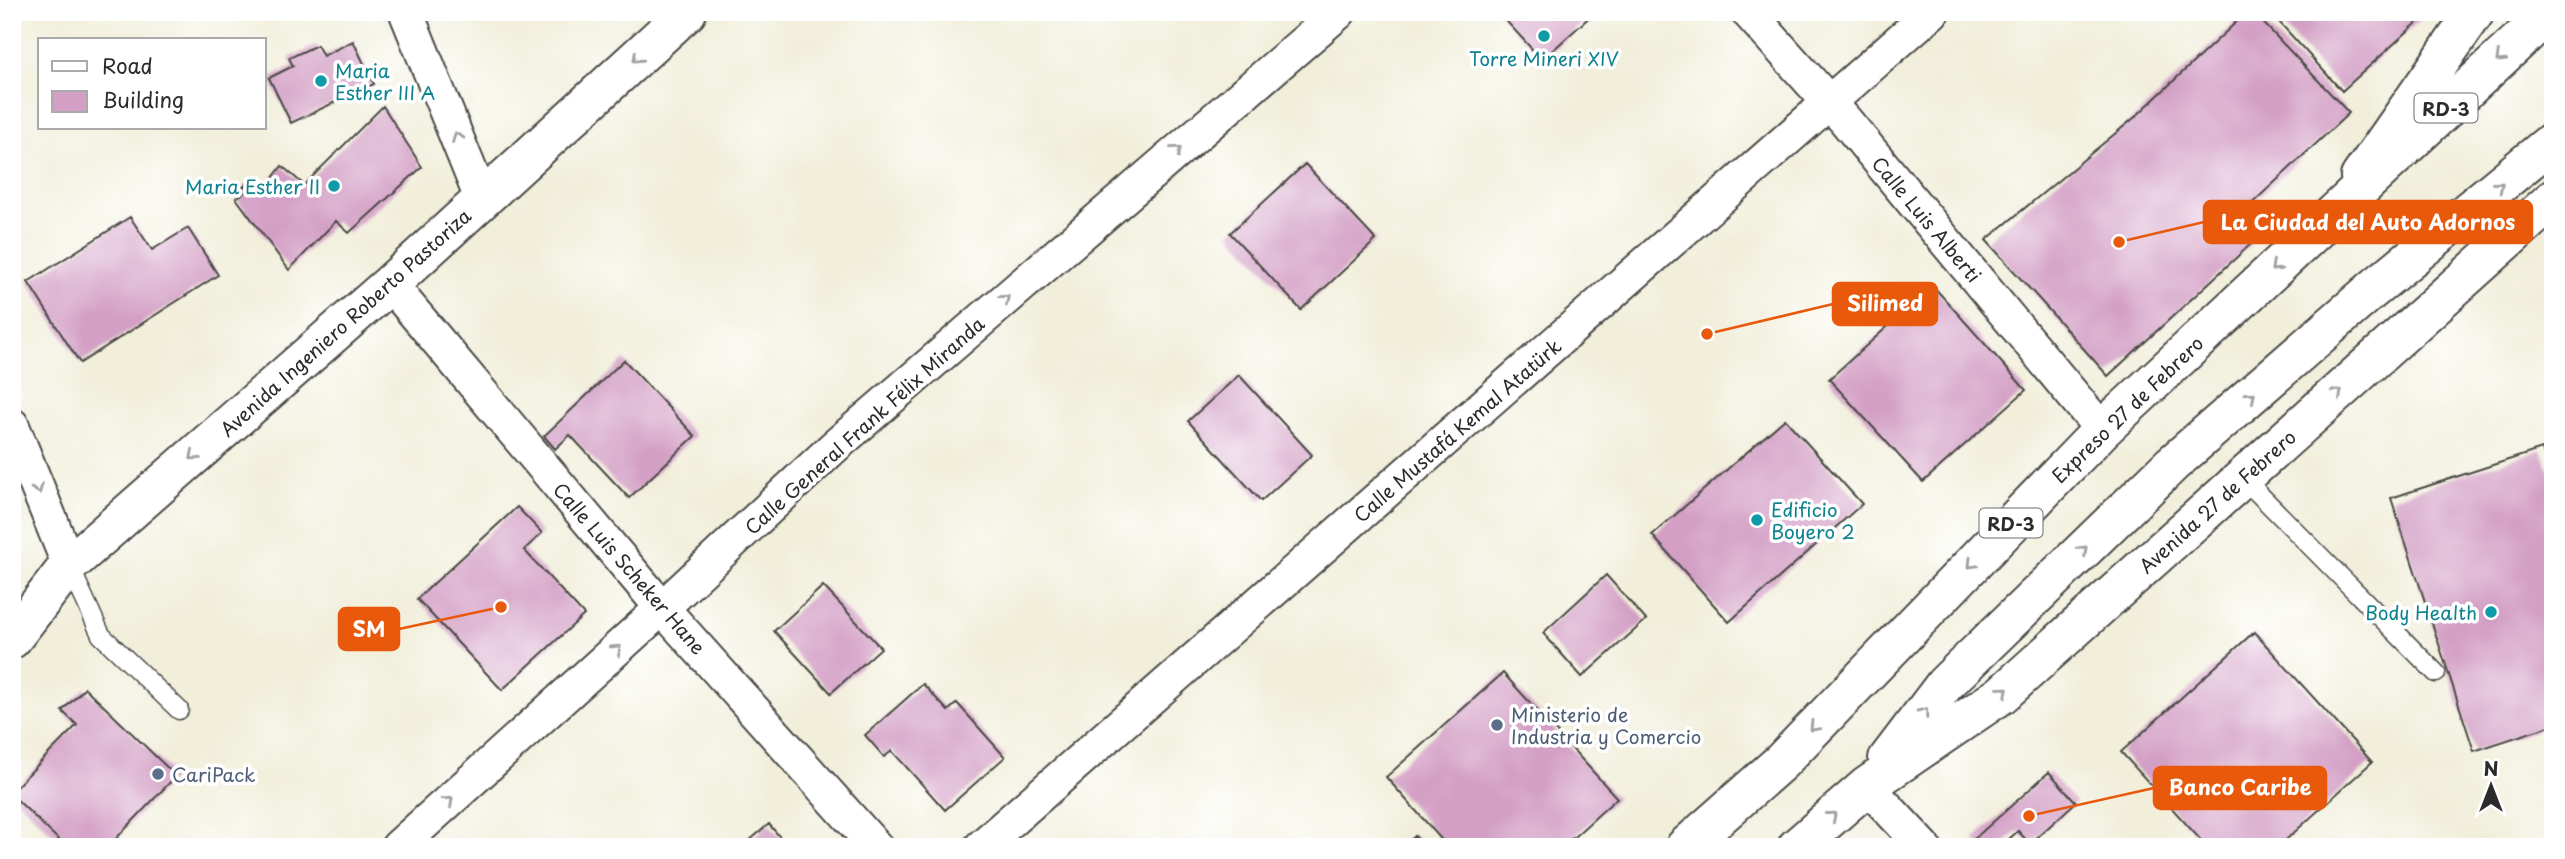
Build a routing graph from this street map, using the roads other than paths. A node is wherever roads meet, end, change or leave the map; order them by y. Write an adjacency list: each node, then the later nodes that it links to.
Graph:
1 (406, 12): 11 (street, one-way to 1)
2 (687, 12): 11 (main road, Avenida Ingeniero Roberto Pastoriza, one-way to 11)
3 (1339, 12): 18 (street, Calle General Frank Félix Miranda, one-way to 3)
4 (1748, 12): 8 (street, Calle Luis Alberti)
5 (1932, 12): 8 (street, Calle Mustafá Kemal Atatürk)
6 (2475, 12): 12 (main road)
7 (2550, 12): 12 (main road, Expreso 27 de Febrero / RD-3, one-way to 12)
8 (1830, 103): 15 (street, Calle Luis Alberti); 25 (street, Calle Mustafá Kemal Atatürk)
9 (2553, 141): 22 (main road, one-way to 9)
10 (2553, 199): 16 (main road, Avenida 27 de Febrero, one-way to 10)
11 (482, 200): 13 (main road, Avenida Ingeniero Roberto Pastoriza)
12 (2342, 203): 15 (main road, Expreso 27 de Febrero / RD-3, one-way to 15)
13 (390, 284): 17 (main road, Avenida Ingeniero Roberto Pastoriza, one-way to 17); 18 (street, Calle Luis Scheker Hane)
14 (12, 425): 17 (street, one-way to 17)
15 (2102, 430): 26 (main road, Expreso 27 de Febrero / RD-3, one-way to 26)
16 (2243, 478): 20 (lane); 22 (main road, Avenida 27 de Febrero, one-way to 16)
17 (69, 565): 19 (main road, Avenida Ingeniero Roberto Pastoriza); 21 (lane)
18 (662, 608): 23 (street, Calle General Frank Félix Miranda, one-way to 18); 24 (street, Calle Luis Scheker Hane)
19 (12, 639)
20 (2436, 673)
21 (179, 710)
22 (1867, 786): 27 (main road, one-way to 22); 28 (street)
23 (398, 847)
24 (876, 847)
25 (981, 847)
26 (1685, 847)
27 (1797, 847)
28 (1923, 847)

